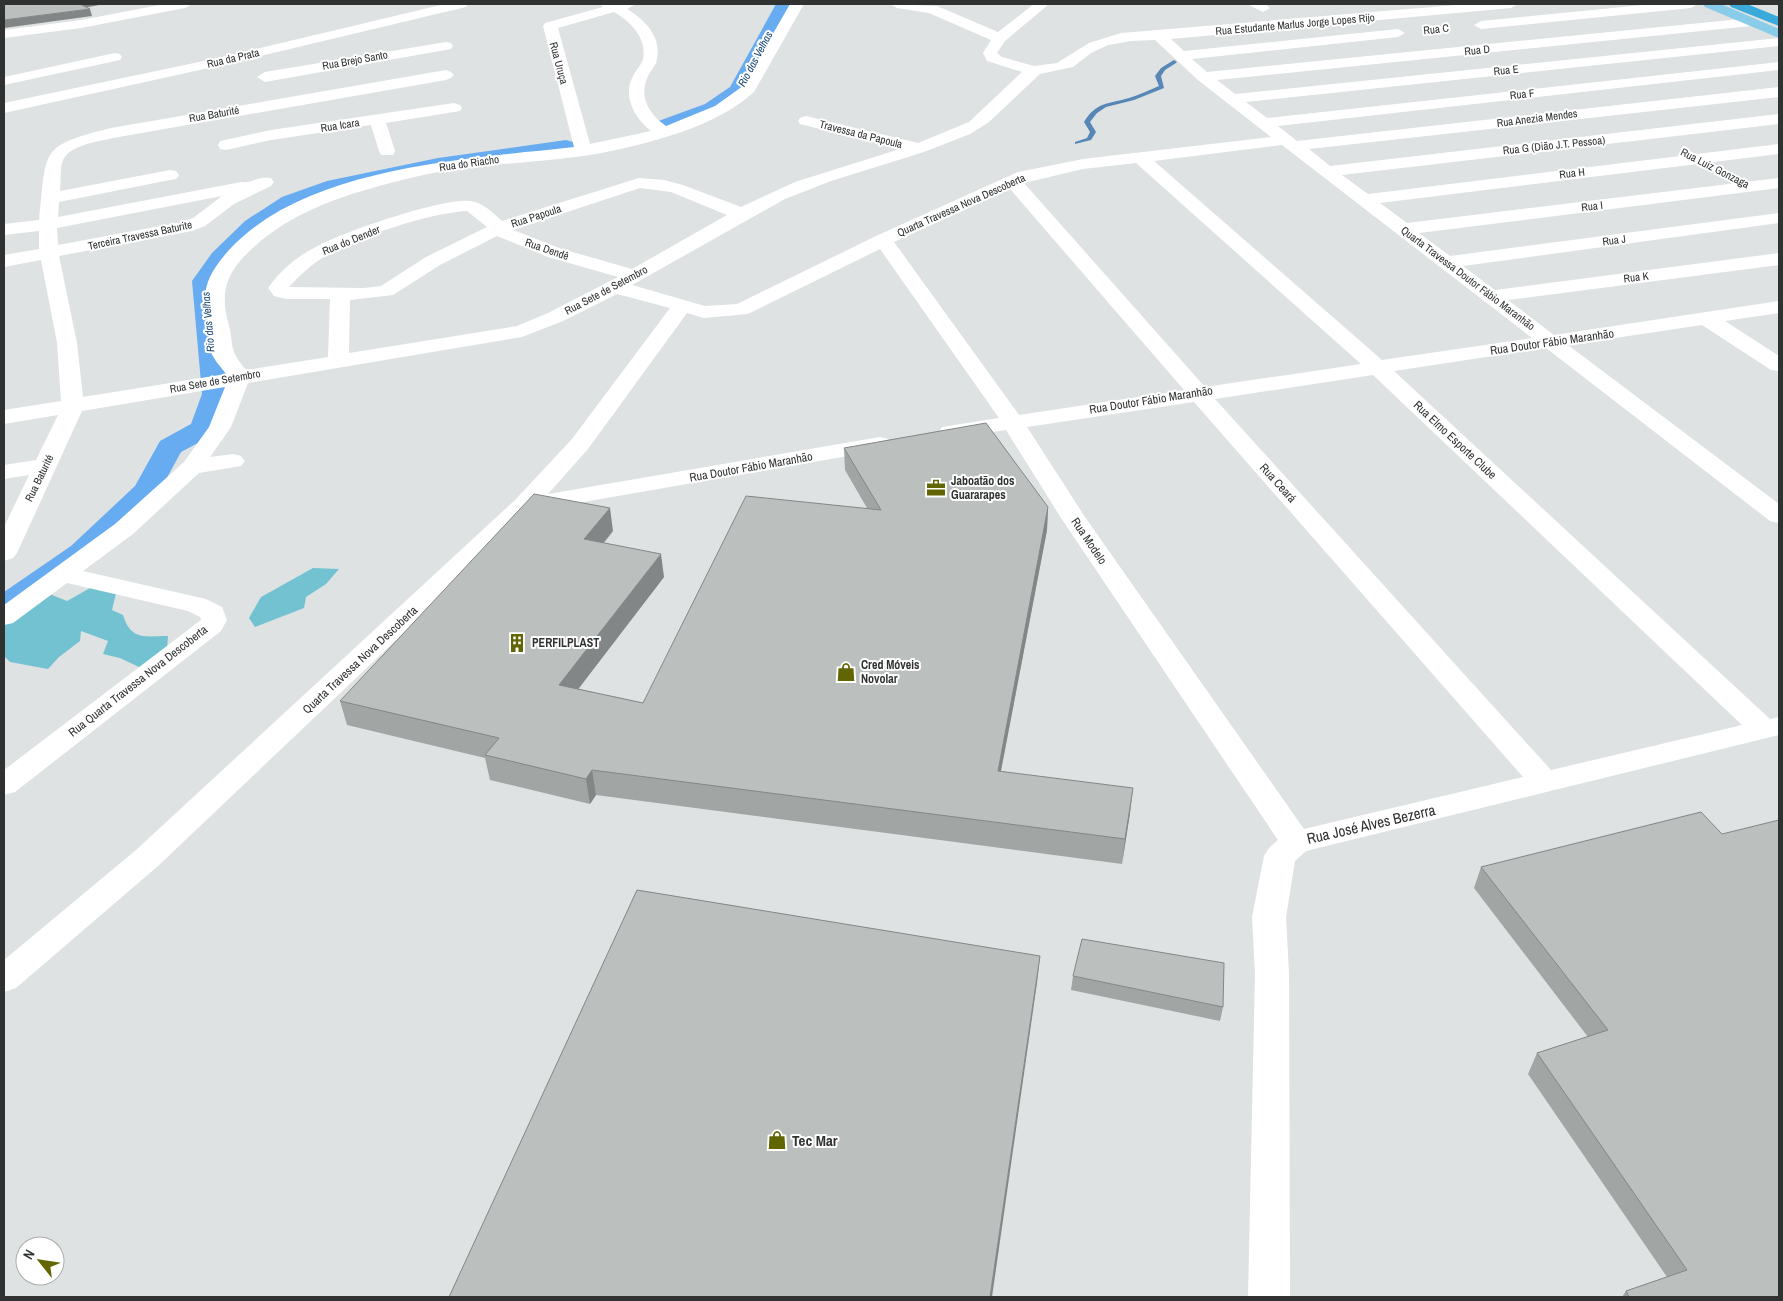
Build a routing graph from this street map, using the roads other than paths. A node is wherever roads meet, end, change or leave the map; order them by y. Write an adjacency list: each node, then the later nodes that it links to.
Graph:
1 (185, 4): 22 (street)
2 (461, 4): 15 (street, Rua da Prata)
3 (797, 4): 50 (street, Rua do Riacho)
4 (897, 4): 13 (street)
5 (1042, 4): 25 (street)
6 (1416, 4): 16 (street)
7 (1511, 4): 16 (street, Rua Estudante Marlus Jorge Lopes Rijo)
8 (1691, 4): 27 (street)
9 (1710, 4): 18 (main road)
10 (1736, 4): 19 (highway)
11 (617, 5): 50 (street); 57 (street, Rua Uruça)
12 (1279, 6): 14 (street)
13 (937, 7): 25 (street)
14 (1253, 7)
15 (434, 10): 17 (street); 40 (street, Rua da Prata)
16 (1432, 12): 20 (street); 24 (street, Rua Estudante Marlus Jorge Lopes Rijo)
17 (452, 18)
18 (1751, 22): 23 (main road); 27 (street, Rua D)
19 (1779, 22)
20 (1453, 23)
21 (1412, 32): 28 (street, Rua C)
22 (4, 34)
23 (1779, 34)
24 (1159, 36): 28 (street, Quarta Travessa Doutor Fábio Maranhão); 32 (street)
25 (999, 38): 32 (street)
26 (1779, 42): 31 (street, Rua E)
27 (1498, 48): 31 (street); 35 (street, Rua D)
28 (1181, 56): 35 (street, Quarta Travessa Doutor Fábio Maranhão)
29 (115, 57): 36 (street)
30 (1779, 66): 37 (street, Rua F)
31 (1534, 67): 37 (street); 39 (street, Rua E)
32 (1034, 71): 55 (street, Rua Sete de Setembro)
33 (446, 75): 34 (street, Rua Brejo Santo); 42 (street); 66 (street, Rua Baturité)
34 (265, 77)
35 (1203, 77): 39 (street, Quarta Travessa Doutor Fábio Maranhão)
36 (5, 80): 40 (street)
37 (1569, 88): 43 (street); 48 (street, Rua F)
38 (1779, 92): 43 (street, Rua Anezia Mendes)
39 (1233, 99): 48 (street, Quarta Travessa Doutor Fábio Maranhão)
40 (28, 102): 41 (street, Rua da Prata)
41 (4, 108)
42 (454, 108): 45 (street, Rua Icara); 49 (street)
43 (1606, 110): 44 (street, Rua Anezia Mendes)
44 (1587, 112): 52 (street); 53 (street, Rua Anezia Mendes)
45 (377, 119): 54 (street, Rua Icara); 58 (street)
46 (1779, 119): 51 (street, Rua G (Dião J.T. Pessoa))
47 (806, 121): 55 (street, Travessa da Papoula)
48 (1264, 123): 53 (street, Quarta Travessa Doutor Fábio Maranhão)
49 (462, 125)
50 (659, 129): 57 (street, Rua do Riacho)
51 (1650, 135): 52 (street, Rua G (Dião J.T. Pessoa)); 60 (street, Rua Luiz Gonzaga)
52 (1633, 137): 61 (street, Rua G (Dião J.T. Pessoa))
53 (1291, 143): 59 (street, Quarta Travessa Nova Descoberta); 61 (street, Quarta Travessa Doutor Fábio Maranhão)
54 (226, 145)
55 (916, 148): 69 (street, Rua Sete de Setembro)
56 (1779, 148): 60 (street, Rua H)
57 (583, 150): 91 (street, Rua do Riacho)
58 (387, 151)
59 (1140, 157): 63 (street, Quarta Travessa Nova Descoberta); 90 (street, Rua Elmo Esporte Clube)
60 (1694, 158): 64 (street, Rua Luiz Gonzaga); 67 (street, Rua H)
61 (1328, 171): 67 (street, Quarta Travessa Doutor Fábio Maranhão)
62 (170, 175): 66 (street)
63 (1013, 181): 75 (street, Quarta Travessa Nova Descoberta); 92 (street, Rua Ceará)
64 (1752, 187): 65 (street, Rua I); 74 (street, Rua I)
65 (1776, 191)
66 (50, 198): 71 (street, Rua Baturité)
67 (1364, 200): 74 (street, Quarta Travessa Doutor Fábio Maranhão)
68 (468, 206): 73 (street, Rua Dendê); 82 (street, Rua do Dender)
69 (741, 214): 73 (street, Rua Papoula); 80 (street, Rua Sete de Setembro)
70 (1779, 218): 79 (street, Rua J)
71 (48, 225): 72 (street); 76 (street, Rua Baturité); 76 (street, Terceira Travessa Baturite)
72 (4, 229)
73 (497, 229): 80 (street, Rua Dendê); 82 (street, Rua Papoula)
74 (1405, 229): 79 (street, Quarta Travessa Doutor Fábio Maranhão)
75 (883, 240): 84 (street, Quarta Travessa Nova Descoberta); 95 (street, Rua Modelo)
76 (49, 254): 78 (street, Terceira Travessa Baturite); 93 (street, Rua Baturité)
77 (1779, 258): 83 (street, Rua K)
78 (4, 261)
79 (1448, 262): 83 (street, Quarta Travessa Doutor Fábio Maranhão)
80 (635, 276): 81 (street, Rua Sete de Setembro)
81 (616, 287): 84 (street, Quarta Travessa Nova Descoberta); 88 (street, Rua Sete de Setembro)
82 (340, 294): 88 (street)
83 (1493, 296): 87 (street, Quarta Travessa Doutor Fábio Maranhão)
84 (681, 307): 102 (street, Quarta Travessa Nova Descoberta)
85 (1779, 307): 86 (street, Rua Doutor Fábio Maranhão)
86 (1707, 319): 87 (street, Rua Doutor Fábio Maranhão); 89 (street)
87 (1552, 342): 90 (street, Rua Doutor Fábio Maranhão); 103 (street, Quarta Travessa Doutor Fábio Maranhão)
88 (338, 362): 91 (street, Rua Sete de Setembro)
89 (1779, 365)
90 (1377, 367): 92 (street, Rua Doutor Fábio Maranhão); 107 (street, Rua Elmo Esporte Clube)
91 (233, 378): 93 (street, Rua Sete de Setembro); 100 (street)
92 (1198, 393): 95 (street, Rua Doutor Fábio Maranhão); 108 (street, Rua Ceará)
93 (74, 406): 94 (street, Rua Sete de Setembro); 99 (street, Rua Baturité)
94 (4, 417)
95 (1012, 421): 96 (street, Rua Doutor Fábio Maranhão); 110 (street, Rua Modelo)
96 (934, 435)
97 (905, 440): 102 (street, Rua Doutor Fábio Maranhão)
98 (233, 461): 100 (street)
99 (43, 466): 101 (street); 104 (street, Rua Baturité)
100 (192, 467): 105 (street)
101 (4, 472)
102 (524, 505): 111 (street, Quarta Travessa Nova Descoberta)
103 (1779, 516)
104 (5, 549)
105 (64, 575): 106 (street); 109 (street, Rua Quarta Travessa Nova Descoberta)
106 (4, 617)
107 (1772, 728): 108 (street, Rua José Alves Bezerra)
108 (1546, 783): 110 (street, Rua José Alves Bezerra)
109 (4, 785)
110 (1296, 842): 112 (street, Rua José Alves Bezerra)
111 (4, 979)
112 (1269, 1297)

